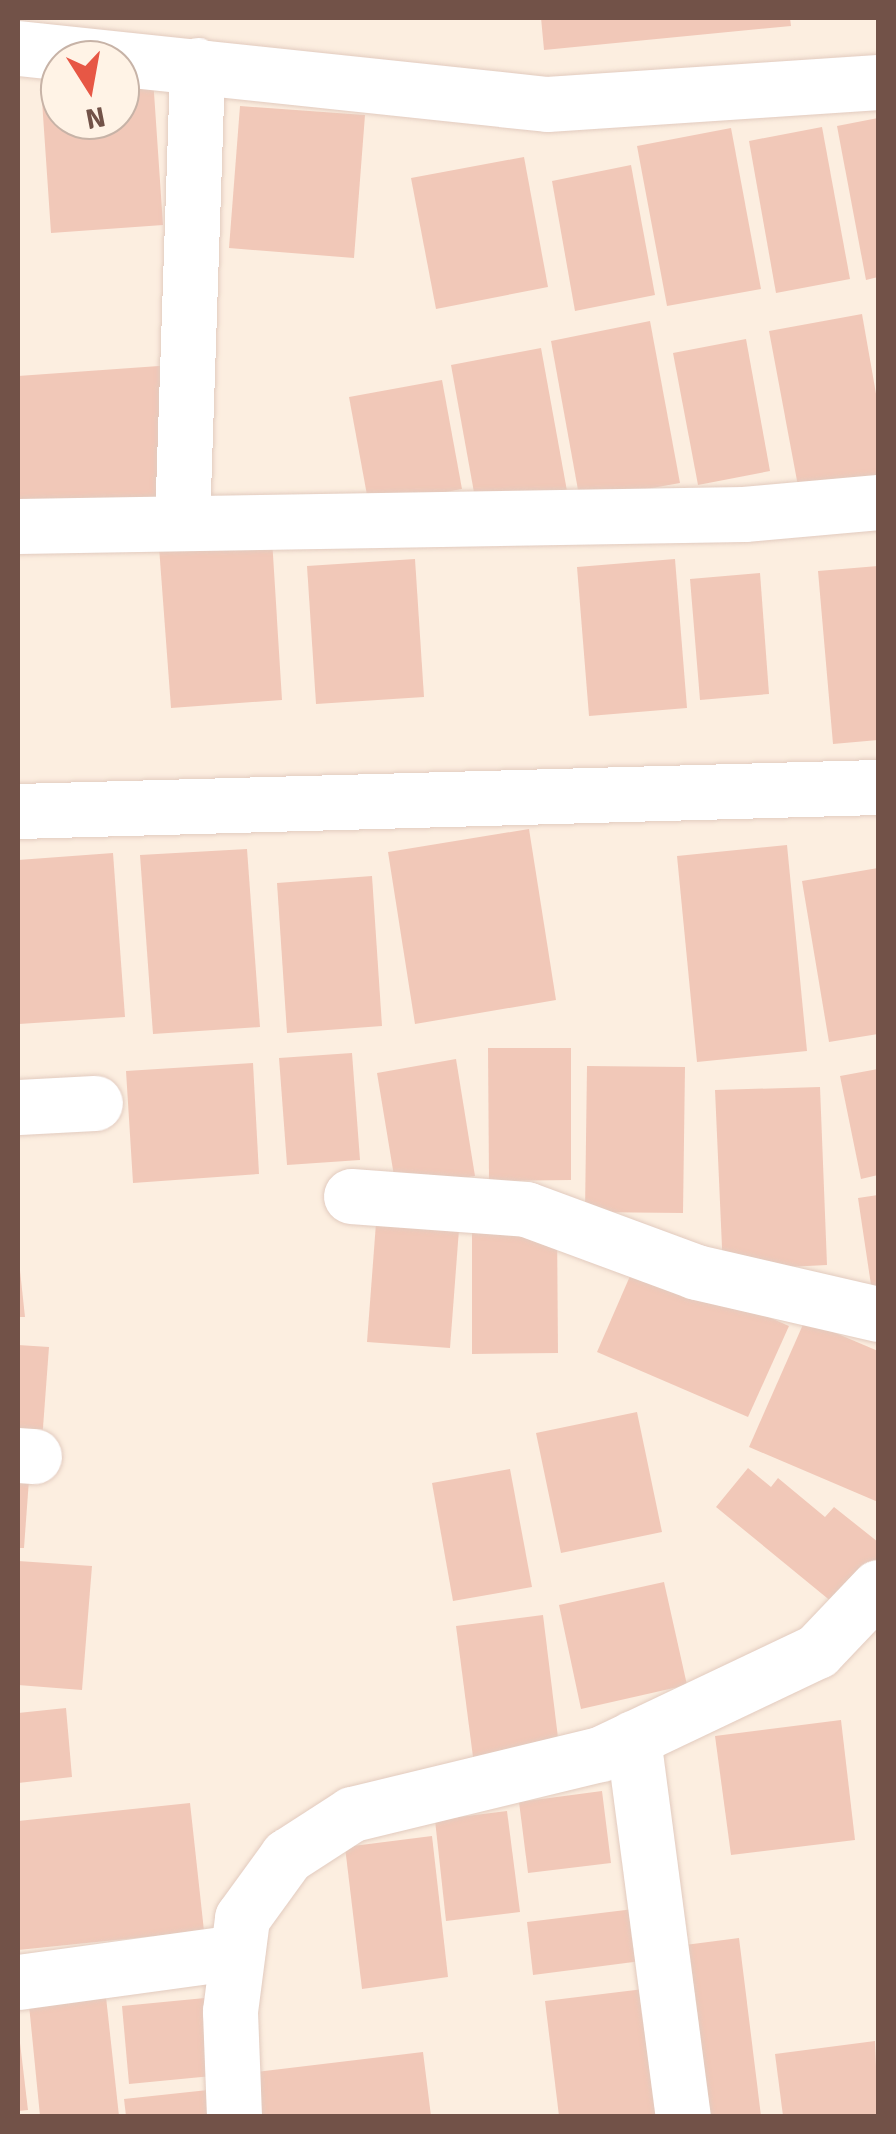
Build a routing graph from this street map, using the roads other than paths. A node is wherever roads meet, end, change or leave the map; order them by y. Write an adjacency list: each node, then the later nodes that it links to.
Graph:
1 (18, 48): 2 (street)
2 (198, 65): 3 (street); 5 (street)
3 (878, 82)
4 (878, 502): 5 (street)
5 (182, 523): 6 (street)
6 (18, 526)
7 (878, 787): 8 (street)
8 (18, 811)
9 (95, 1103): 10 (street)
10 (18, 1106)
11 (351, 1196): 12 (street)
12 (878, 1314)
13 (878, 1588): 14 (street)
14 (634, 1738): 15 (street); 18 (street)
15 (237, 1952): 16 (street); 17 (street)
16 (18, 1982)
17 (234, 2116)
18 (683, 2116)

